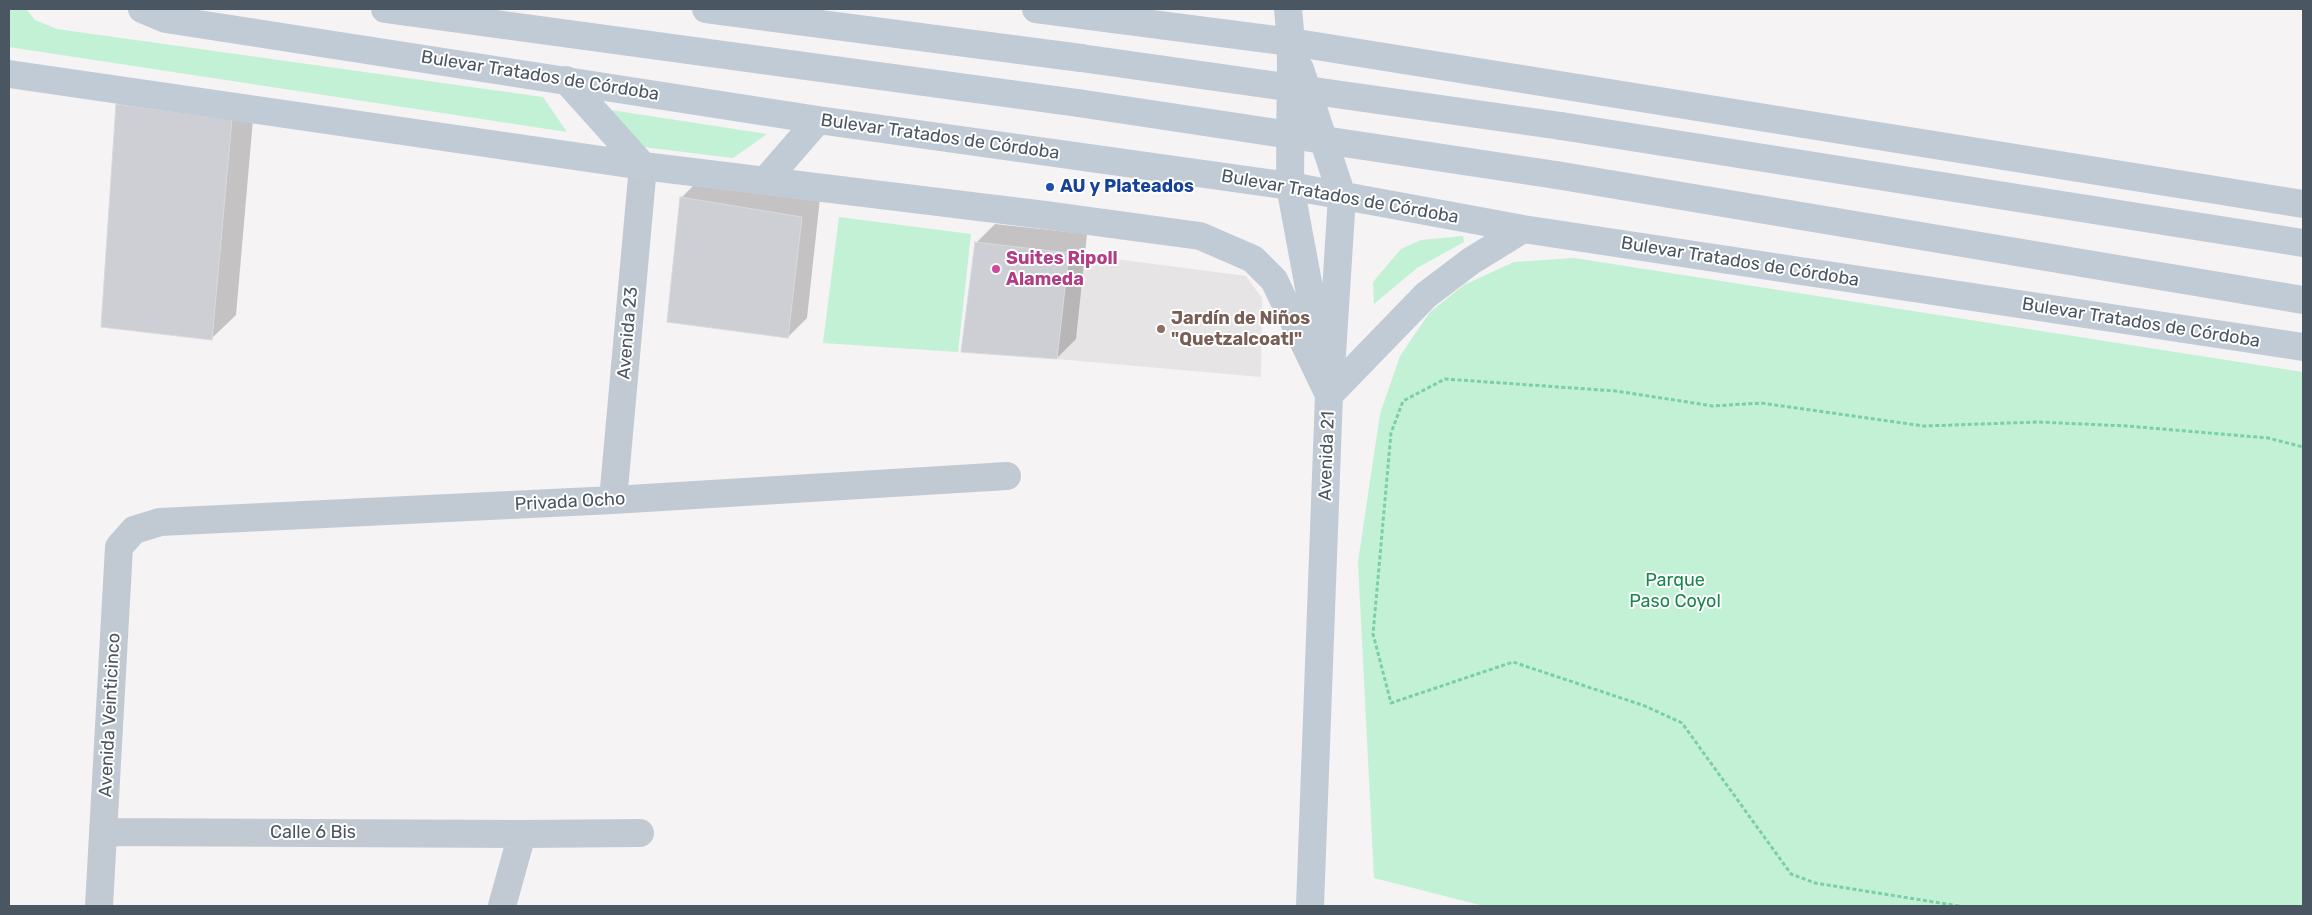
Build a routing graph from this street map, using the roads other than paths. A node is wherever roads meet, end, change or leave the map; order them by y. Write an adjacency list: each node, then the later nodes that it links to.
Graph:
1 (142, 9): 8 (street, Bulevar Tratados de Córdoba)
2 (385, 9): 17 (street, bridge)
3 (706, 9): 16 (street, bridge)
4 (1036, 9): 6 (street)
5 (1288, 9): 6 (street, Avenida 21)
6 (1291, 42): 12 (street, Avenida 21); 13 (street); 14 (street)
7 (9, 74): 10 (street)
8 (566, 80): 9 (street, Bulevar Tratados de Córdoba); 10 (street)
9 (818, 120): 11 (street); 12 (street, Bulevar Tratados de Córdoba)
10 (643, 166): 11 (street); 21 (street, Avenida 23)
11 (765, 181): 19 (street)
12 (1290, 186): 13 (street, Bulevar Tratados de Córdoba); 19 (street, Avenida 21)
13 (1342, 196): 15 (street, Bulevar Tratados de Córdoba); 19 (street)
14 (2303, 204)
15 (1523, 229): 18 (street, Bulevar Tratados de Córdoba); 19 (street)
16 (2303, 243)
17 (2303, 300)
18 (2303, 347)
19 (1329, 395): 28 (street, Avenida 21)
20 (1007, 476): 21 (street, Privada Ocho)
21 (613, 500): 22 (street, Privada Ocho)
22 (134, 530): 23 (street, Avenida Veinticinco)
23 (104, 832): 25 (street, Calle 6 Bis); 26 (street, Avenida Veinticinco)
24 (640, 833): 25 (street, Calle 6 Bis)
25 (522, 834): 27 (street)
26 (99, 906)
27 (502, 906)
28 (1310, 906)

